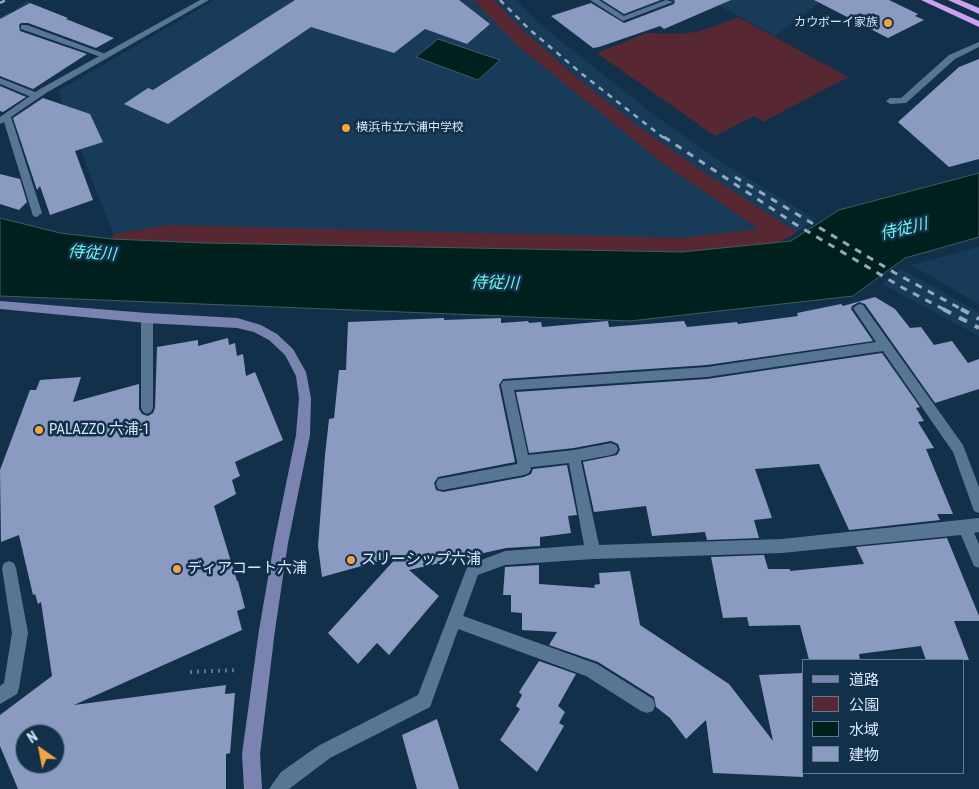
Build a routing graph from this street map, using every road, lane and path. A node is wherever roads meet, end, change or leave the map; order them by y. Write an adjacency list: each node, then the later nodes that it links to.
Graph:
1 (205, 0): 12 (street)
2 (594, 0): 5 (street)
3 (925, 0): 7 (highway)
4 (952, 0): 6 (highway)
5 (669, 2)
6 (979, 11)
7 (979, 24)
8 (24, 27): 9 (street)
9 (35, 31): 10 (street); 12 (street)
10 (23, 38)
11 (979, 44): 15 (street)
12 (107, 56): 14 (street)
13 (0, 81): 14 (street)
14 (37, 96): 16 (street)
15 (890, 101)
16 (4, 119): 17 (street)
17 (37, 213)
18 (0, 305): 20 (street)
19 (858, 308): 21 (street)
20 (147, 318): 22 (street); 33 (street)
21 (884, 346): 25 (street); 27 (street)
22 (148, 408)
23 (611, 449): 24 (street)
24 (574, 456): 25 (street); 29 (street)
25 (523, 462): 26 (street)
26 (443, 484)
27 (979, 506)
28 (972, 527): 29 (street); 30 (street)
29 (593, 552): 32 (street)
30 (979, 561)
31 (9, 568): 35 (street)
32 (455, 621): 36 (street); 38 (street)
33 (262, 668): 34 (path); 37 (street)
34 (190, 672)
35 (0, 696)
36 (647, 705)
37 (253, 789)
38 (278, 789)

